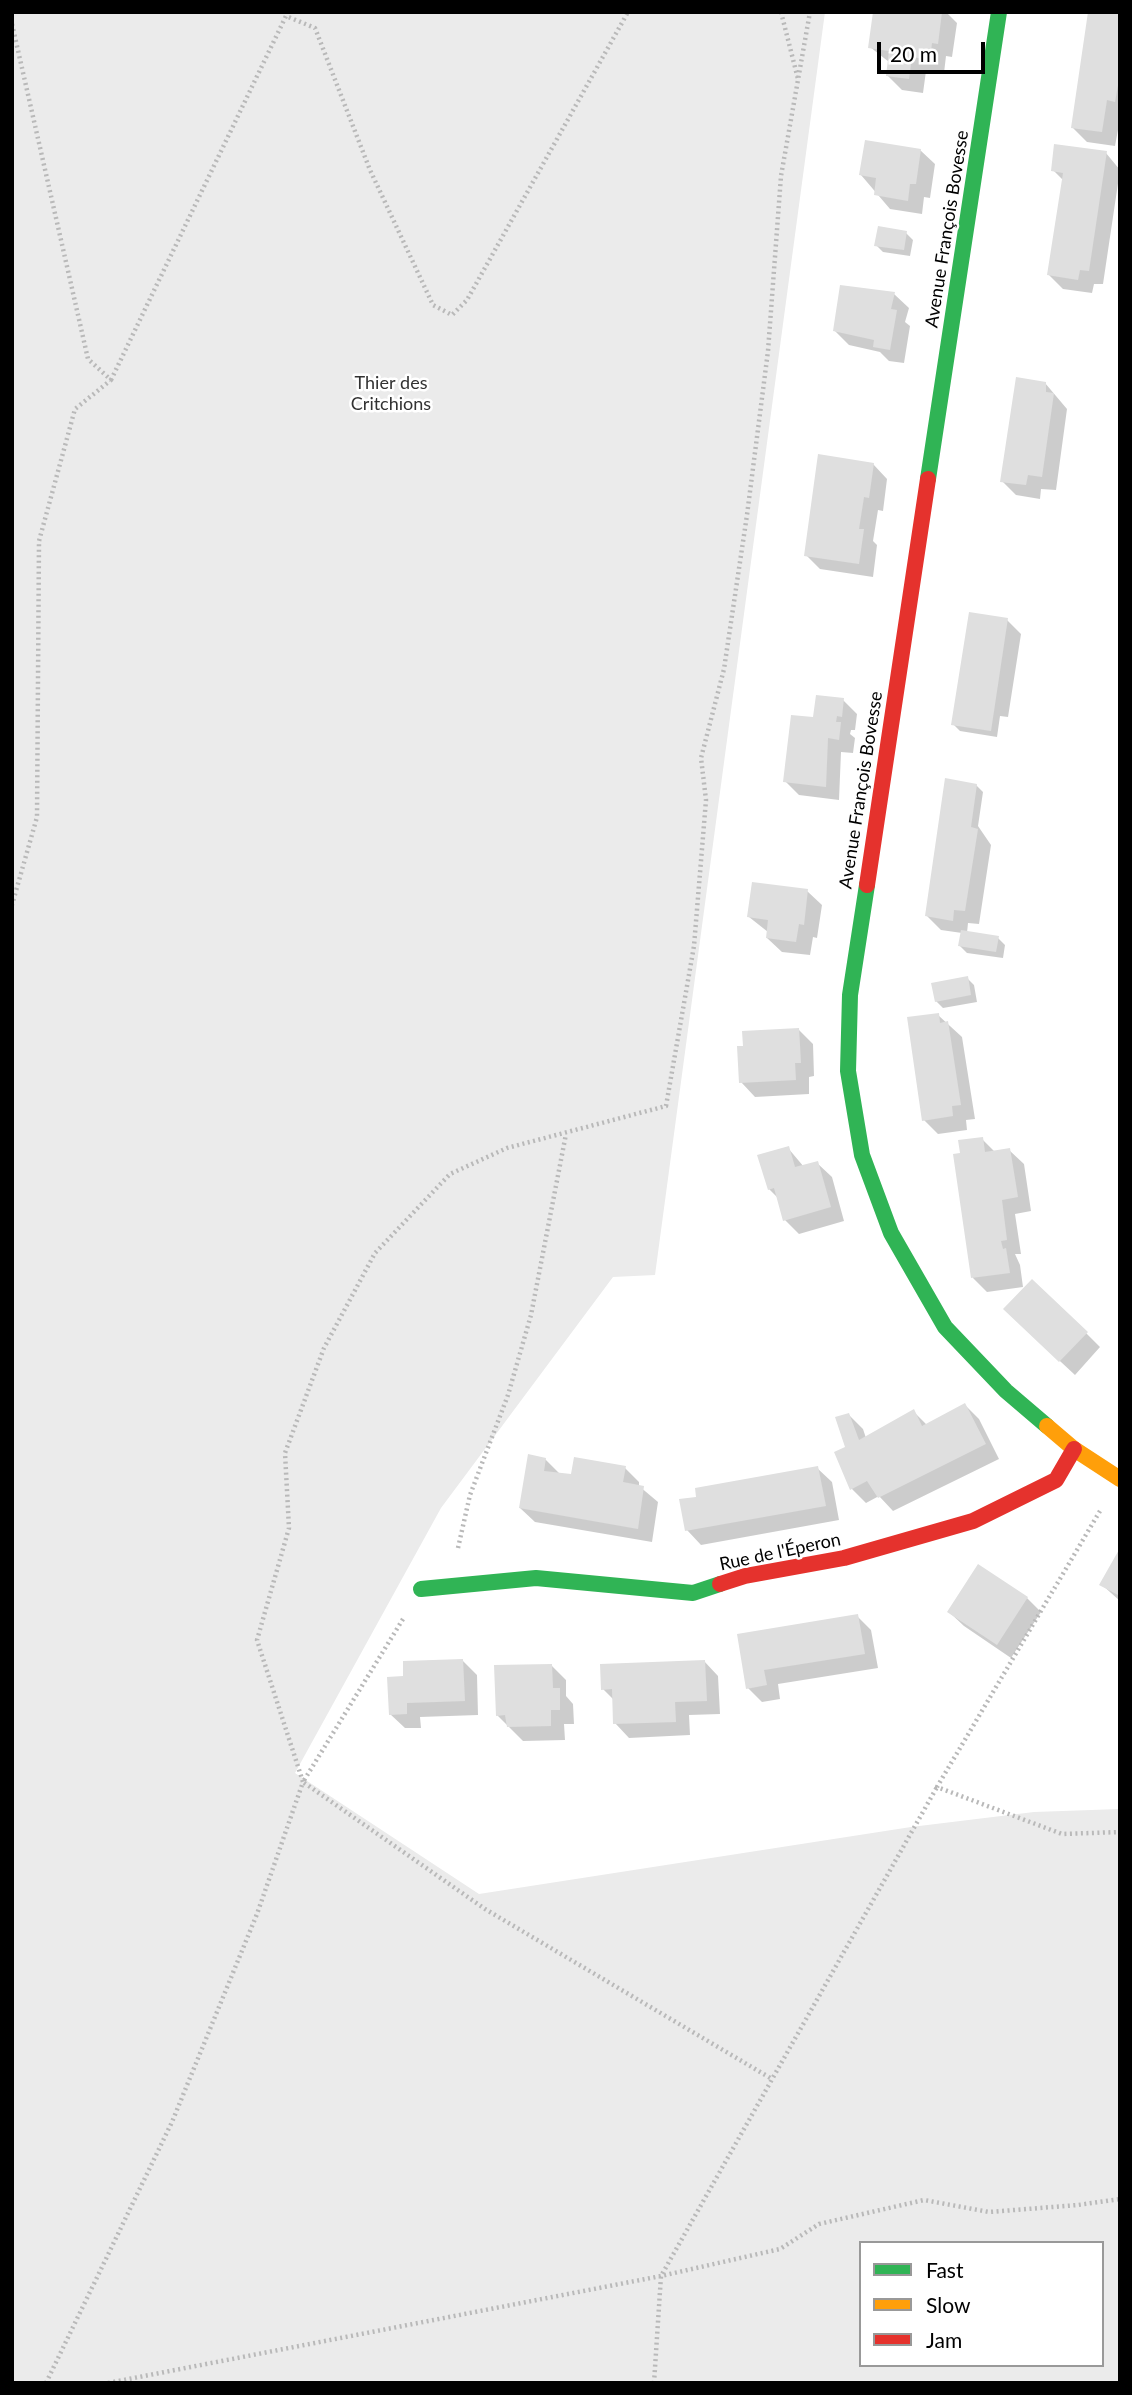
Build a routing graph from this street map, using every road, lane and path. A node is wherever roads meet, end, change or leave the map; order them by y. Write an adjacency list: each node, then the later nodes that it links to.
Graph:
1 (628, 12): 7 (path)
2 (780, 12): 6 (path)
3 (810, 12): 6 (path)
4 (999, 12): 10 (street, Avenue François Bovesse)
5 (12, 24): 7 (path)
6 (799, 82): 9 (path)
7 (110, 380): 8 (path)
8 (12, 905)
9 (566, 1134): 12 (path); 14 (path)
10 (1074, 1449): 11 (street, Avenue François Bovesse); 12 (street, Rue de l'Éperon)
11 (1119, 1479): 15 (path)
12 (449, 1586): 13 (street, Rue de l'Éperon)
13 (421, 1589): 14 (path)
14 (303, 1782): 17 (path); 20 (path)
15 (937, 1787): 16 (path); 17 (path)
16 (1120, 1832)
17 (772, 2079): 19 (path)
18 (1120, 2199): 19 (path)
19 (661, 2276): 21 (path); 22 (path)
20 (46, 2383)
21 (108, 2383)
22 (654, 2383)

